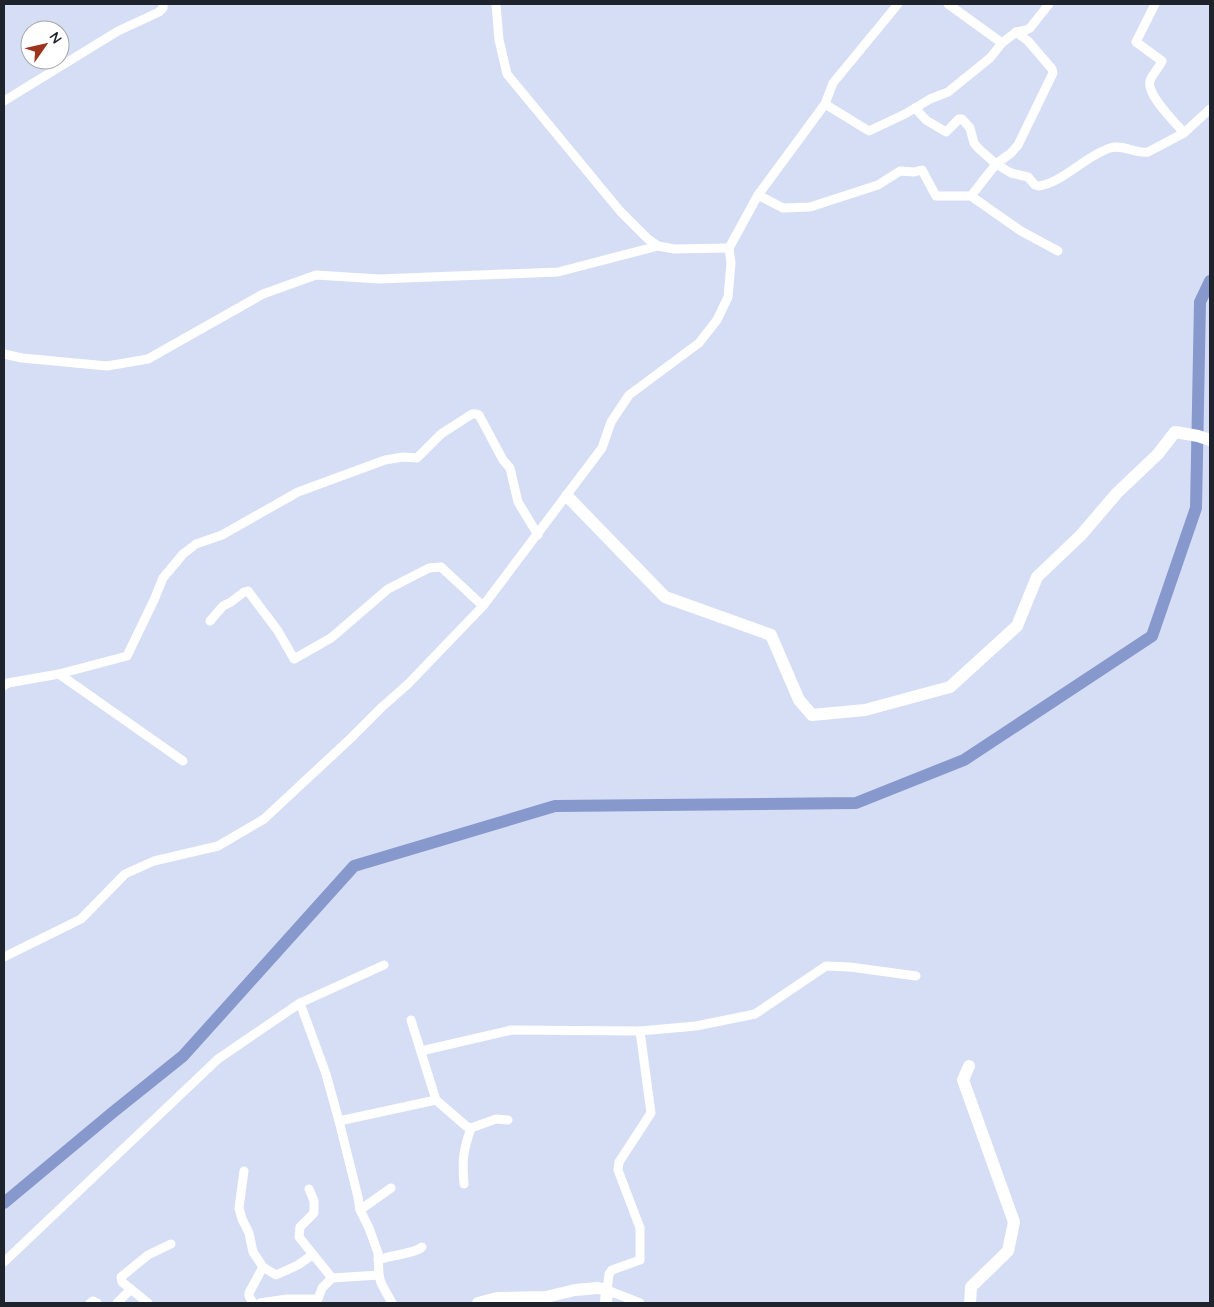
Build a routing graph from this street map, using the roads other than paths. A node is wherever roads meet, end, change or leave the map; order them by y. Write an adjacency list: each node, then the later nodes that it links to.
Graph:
1 (163, 4): 9 (street)
2 (496, 4): 17 (street)
3 (898, 4): 10 (street)
4 (948, 4): 8 (street)
5 (1048, 4): 7 (street)
6 (1155, 4): 13 (street)
7 (1016, 32): 8 (street); 14 (street)
8 (1002, 43): 11 (street)
9 (4, 101)
10 (824, 104): 11 (street); 15 (street)
11 (915, 108): 14 (street)
12 (1210, 109): 13 (street)
13 (1184, 133): 14 (street)
14 (996, 164): 16 (street)
15 (758, 196): 16 (street); 18 (street)
16 (971, 196): 19 (street)
17 (658, 246): 18 (street); 20 (street)
18 (729, 248): 22 (street)
19 (1058, 251)
20 (4, 354)
21 (1210, 440): 22 (street)
22 (567, 496): 23 (street)
23 (538, 535): 24 (street); 26 (street)
24 (483, 606): 25 (street); 29 (street)
25 (210, 621)
26 (59, 674): 27 (street); 28 (street)
27 (4, 686)
28 (183, 761)
29 (4, 957)
30 (384, 965): 32 (street)
31 (916, 976): 34 (street)
32 (300, 1004): 39 (street); 50 (street)
33 (412, 1020): 35 (street)
34 (640, 1031): 35 (street); 55 (street)
35 (421, 1051): 37 (street)
36 (969, 1066): 66 (street)
37 (436, 1100): 39 (street); 40 (street)
38 (508, 1120): 40 (street)
39 (340, 1121): 45 (street)
40 (472, 1128): 42 (street)
41 (244, 1171): 51 (street)
42 (464, 1184)
43 (390, 1188): 45 (street)
44 (310, 1189): 48 (street)
45 (360, 1210): 49 (street)
46 (172, 1244): 54 (street)
47 (422, 1247): 49 (street)
48 (312, 1255): 51 (street); 53 (street)
49 (378, 1260): 52 (street)
50 (4, 1262)
51 (263, 1267): 60 (street)
52 (379, 1275): 53 (street); 62 (street)
53 (332, 1278): 61 (street)
54 (131, 1289): 58 (street); 59 (street)
55 (607, 1290): 63 (street); 64 (street); 65 (street)
56 (90, 1303): 57 (street)
57 (97, 1303)
58 (117, 1303)
59 (148, 1303)
60 (253, 1303)
61 (260, 1303)
62 (392, 1303)
63 (478, 1303)
64 (606, 1303)
65 (640, 1303)
66 (970, 1303)

